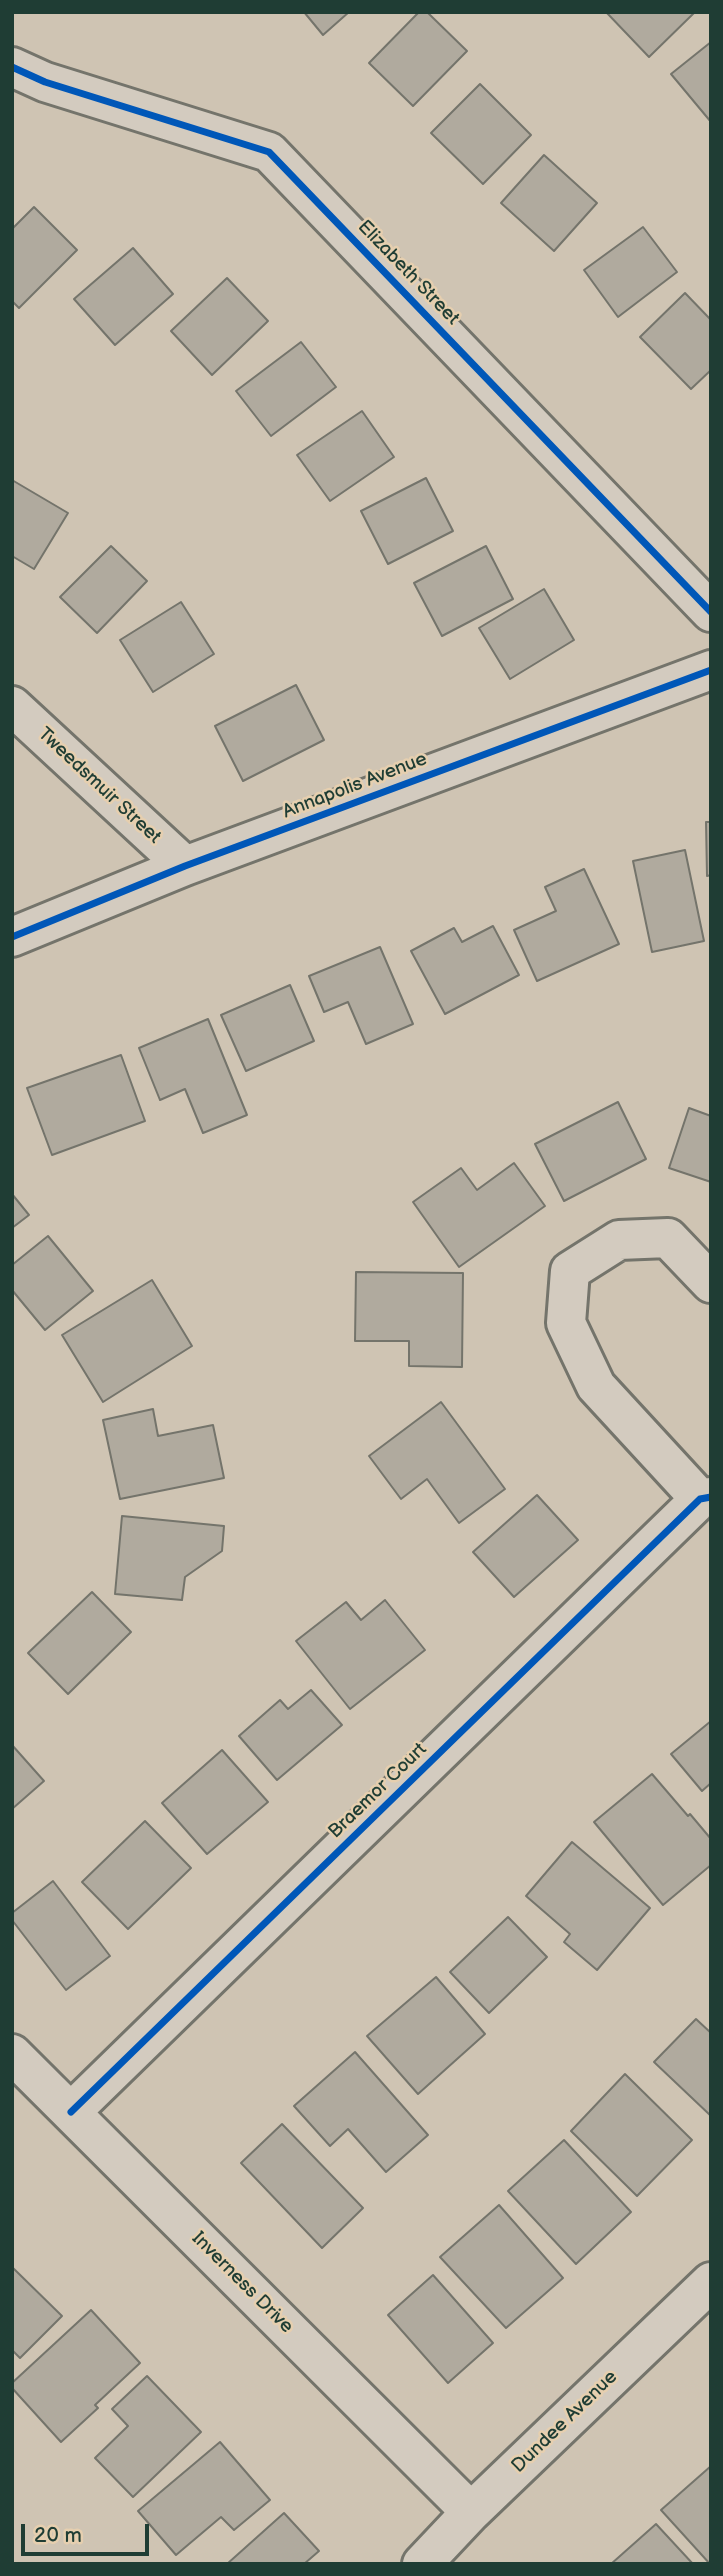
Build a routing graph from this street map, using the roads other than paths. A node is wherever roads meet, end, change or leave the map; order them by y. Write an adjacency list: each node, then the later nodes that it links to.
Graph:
1 (12, 67): 2 (street, Elizabeth Street)
2 (711, 612)
3 (711, 670): 5 (street, Annapolis Avenue)
4 (12, 706): 5 (street, Tweedsmuir Street)
5 (185, 866): 6 (street, Annapolis Avenue)
6 (12, 937)
7 (711, 1283): 8 (street, Braemor Court)
8 (706, 1498): 10 (street, Braemor Court)
9 (12, 2054): 10 (street, Inverness Drive)
10 (71, 2112): 12 (street, Inverness Drive)
11 (711, 2282): 12 (street, Dundee Avenue)
12 (471, 2512): 13 (street, Dundee Avenue)
13 (422, 2564)

